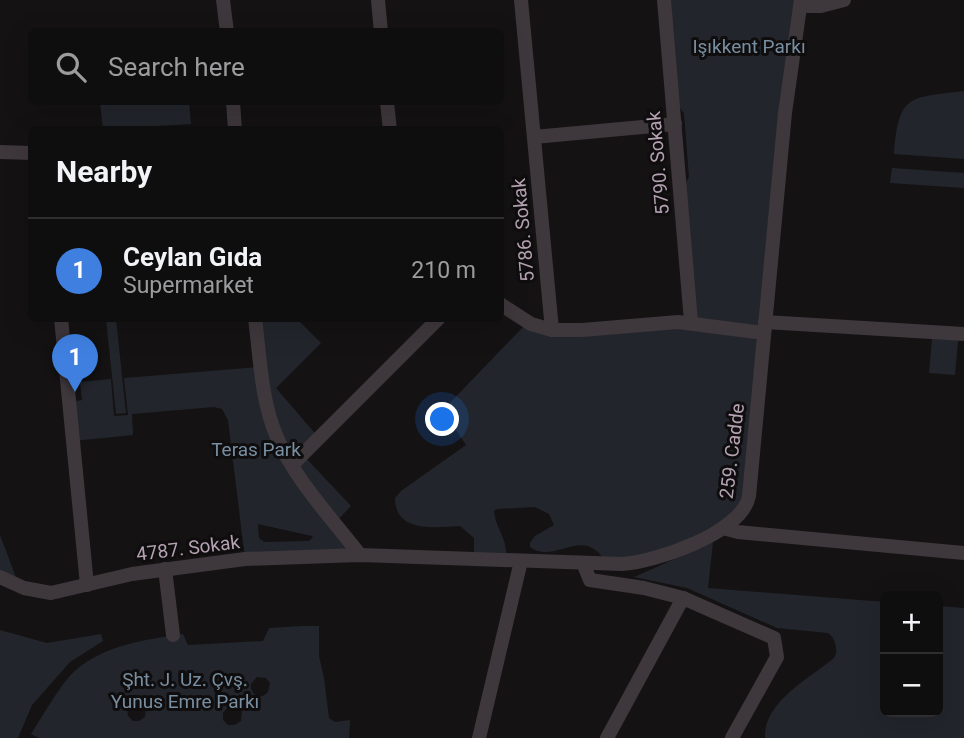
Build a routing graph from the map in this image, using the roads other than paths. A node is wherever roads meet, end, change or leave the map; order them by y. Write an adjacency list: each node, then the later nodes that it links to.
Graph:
1 (223, 0): 7 (street)
2 (377, 0): 8 (street)
3 (521, 0): 14 (street, 5786. Sokak)
4 (664, 0): 11 (street, 5790. Sokak)
5 (844, 0): 6 (street)
6 (800, 3): 22 (street, 259. Cadde)
7 (226, 28)
8 (380, 28)
9 (233, 105): 12 (street)
10 (387, 105): 13 (street)
11 (675, 124): 14 (street); 21 (street, 5790. Sokak)
12 (235, 126)
13 (390, 126)
14 (534, 137): 23 (street, 5786. Sokak)
15 (0, 152): 16 (street)
16 (28, 153)
17 (504, 307): 23 (street)
18 (61, 322): 33 (street)
19 (256, 322): 25 (street)
20 (435, 322): 25 (street)
21 (691, 322): 22 (street); 23 (street)
22 (764, 328): 24 (street); 26 (street, 259. Cadde)
23 (552, 330)
24 (964, 334)
25 (292, 465): 28 (street)
26 (723, 528): 27 (street); 30 (street, 259. Cadde)
27 (964, 553)
28 (360, 555): 29 (street, 259. Cadde); 31 (street, 4787. Sokak)
29 (521, 561): 30 (street, 259. Cadde); 36 (street)
30 (583, 563): 34 (street)
31 (165, 569): 33 (street, 4787. Sokak); 35 (street)
32 (0, 577): 33 (street, 4787. Sokak)
33 (87, 585)
34 (683, 598): 39 (street); 40 (street)
35 (173, 635)
36 (483, 721): 37 (street); 38 (street)
37 (479, 738)
38 (490, 738)
39 (607, 738)
40 (732, 738)

